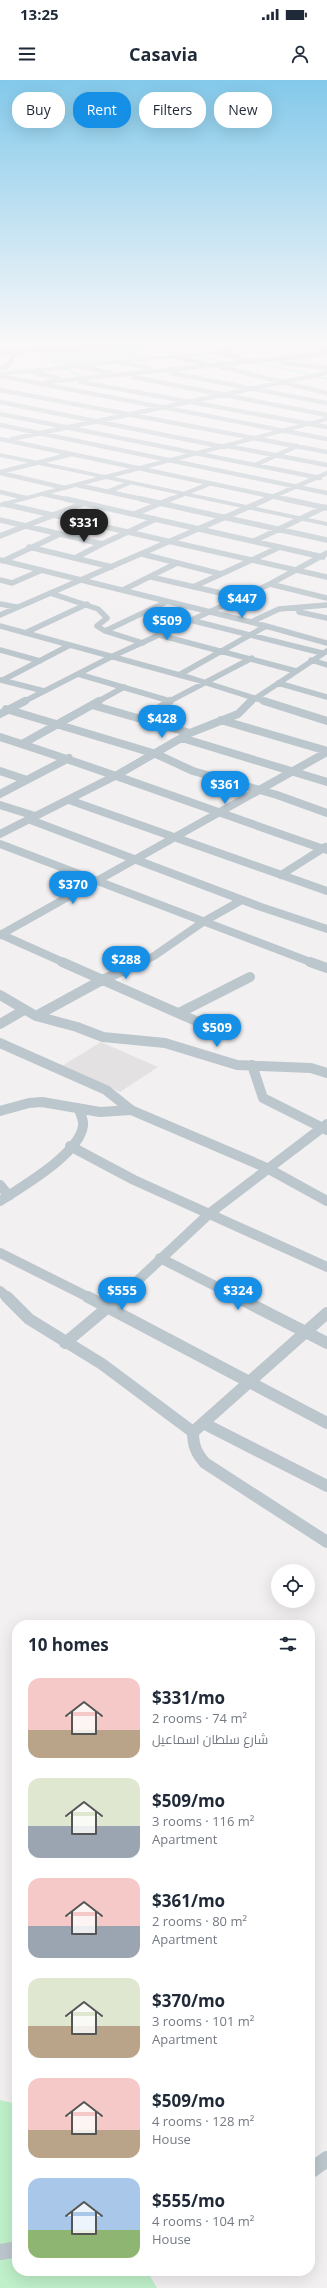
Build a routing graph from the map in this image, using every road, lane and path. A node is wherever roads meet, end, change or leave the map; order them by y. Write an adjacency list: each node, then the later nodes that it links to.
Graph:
1 (34, 446): 9 (street)
2 (96, 446): 7 (street)
3 (105, 446): 7 (street)
4 (158, 446): 10 (street)
5 (225, 446): 10 (street); 12 (street)
6 (297, 446): 8 (street); 12 (street)
7 (101, 447): 9 (street); 13 (street)
8 (327, 452)
9 (71, 454): 14 (street); 17 (street)
10 (197, 454): 13 (street); 15 (street)
11 (0, 455): 14 (street)
12 (277, 455): 15 (street); 16 (street)
13 (169, 461): 17 (street); 20 (street)
14 (34, 463): 18 (street); 22 (street)
15 (256, 465): 20 (street); 21 (street)
16 (327, 465)
17 (139, 469): 22 (street); 25 (street)
18 (0, 473): 28 (street)
19 (327, 473): 21 (street)
20 (234, 474): 25 (street); 27 (street)
21 (319, 477): 23 (street); 27 (street)
22 (104, 478): 24 (street); 26 (street)
23 (327, 479)
24 (129, 483): 30 (street); 31 (street)
25 (209, 484): 31 (street); 34 (street)
26 (77, 485): 28 (street); 30 (street)
27 (296, 487): 32 (street); 34 (street)
28 (65, 488): 33 (street)
29 (0, 492): 35 (street)
30 (107, 492): 38 (street)
31 (186, 493): 38 (street); 39 (street)
32 (327, 493)
33 (43, 494): 35 (street); 36 (street)
34 (272, 497): 39 (street); 40 (street)
35 (26, 498): 37 (street)
36 (84, 503): 41 (street); 42 (street)
37 (2, 504): 42 (street)
38 (160, 504): 41 (street); 43 (street)
39 (248, 507): 43 (street); 44 (street)
40 (326, 507): 44 (street)
41 (134, 514): 45 (street)
42 (54, 516): 48 (street); 51 (street)
43 (222, 518): 49 (street); 50 (street)
44 (301, 518): 47 (street); 50 (street)
45 (156, 519): 49 (street); 51 (street)
46 (0, 520): 48 (street)
47 (327, 524)
48 (26, 526): 52 (street); 53 (street)
49 (199, 529): 55 (street); 56 (street)
50 (278, 530): 54 (street); 56 (street)
51 (128, 531): 55 (street); 57 (street)
52 (60, 534): 57 (street); 58 (street)
53 (0, 536)
54 (327, 540)
55 (171, 541): 61 (street); 65 (street)
56 (254, 541): 59 (street)
57 (102, 544): 63 (street)
58 (29, 547): 63 (street); 64 (street)
59 (280, 547): 62 (street); 65 (street)
60 (327, 553): 62 (street)
61 (142, 554): 66 (street); 67 (street)
62 (324, 557): 69 (street)
63 (74, 558): 67 (street)
64 (2, 560): 68 (street)
65 (252, 560): 69 (street); 70 (street)
66 (177, 563): 70 (street); 71 (street)
67 (112, 567): 74 (street)
68 (42, 570): 74 (street); 75 (street)
69 (295, 570): 72 (street); 76 (street)
70 (221, 574): 77 (street)
71 (151, 577): 77 (street); 79 (street)
72 (327, 577)
73 (0, 580): 75 (street)
74 (82, 580): 79 (street); 80 (street)
75 (12, 583): 78 (street)
76 (270, 584): 81 (street); 82 (street)
77 (193, 587): 81 (street)
78 (0, 589)
79 (122, 590): 83 (street)
80 (50, 593): 85 (street); 87 (street)
81 (238, 597): 89 (street)
82 (327, 598)
83 (166, 602): 89 (street); 96 (street)
84 (0, 604): 87 (street)
85 (87, 604): 96 (street); 97 (street)
86 (327, 605): 88 (street)
87 (16, 607): 90 (street)
88 (286, 608): 91 (street); 93 (street)
89 (208, 611): 92 (street); 93 (street)
90 (0, 615)
91 (327, 618)
92 (190, 620): 98 (street); 99 (street)
93 (250, 622): 95 (street)
94 (0, 626): 97 (street)
95 (266, 626): 99 (street); 101 (street)
96 (105, 631): 100 (street)
97 (25, 633): 102 (street)
98 (159, 635): 100 (street); 104 (street)
99 (249, 636): 104 (street); 105 (street)
100 (143, 643): 106 (street)
101 (327, 643)
102 (70, 645): 106 (street); 109 (street)
103 (0, 650): 109 (street)
104 (222, 651): 107 (street); 113 (street)
105 (324, 652): 108 (street)
106 (113, 656): 112 (street); 113 (street)
107 (252, 658): 111 (street); 115 (street)
108 (311, 660): 110 (street); 111 (street)
109 (40, 661): 114 (street)
110 (327, 665)
111 (296, 671): 116 (street)
112 (78, 674): 117 (street); 118 (street)
113 (179, 675): 115 (street)
114 (1, 680): 118 (street)
115 (206, 683): 119 (street); 121 (street)
116 (278, 683): 119 (street); 120 (street)
117 (124, 687): 121 (street); 122 (street)
118 (44, 691): 124 (street)
119 (255, 697): 127 (street); 128 (street)
120 (327, 697)
121 (170, 701): 126 (street)
122 (92, 705): 126 (street); 129 (street)
123 (0, 707): 124 (street)
124 (9, 709): 125 (street); 129 (street)
125 (0, 714)
126 (142, 719): 130 (street)
127 (221, 720): 130 (street); 134 (street)
128 (327, 721)
129 (59, 724): 133 (street); 135 (street)
130 (190, 733): 132 (street)
131 (0, 737): 133 (street)
132 (182, 738): 135 (street); 138 (street)
133 (22, 744): 136 (street)
134 (327, 752): 138 (street)
135 (156, 754): 139 (street); 142 (street)
136 (69, 758): 139 (street); 140 (street)
137 (0, 771): 140 (street)
138 (293, 772): 141 (street); 142 (street)
139 (117, 776): 144 (street); 146 (street)
140 (27, 780): 143 (street)
141 (327, 782)
142 (261, 790): 146 (street); 147 (street)
143 (0, 794)
144 (70, 800): 148 (street); 150 (street)
145 (0, 805): 148 (street)
146 (219, 813): 150 (street); 152 (street)
147 (327, 813)
148 (31, 818): 149 (street); 153 (street)
149 (0, 834)
150 (175, 836): 153 (street); 154 (street)
151 (0, 844): 155 (street)
152 (326, 848): 154 (street)
153 (137, 859): 155 (street); 157 (street)
154 (280, 875): 156 (street)
155 (98, 880): 158 (street); 160 (street)
156 (327, 891)
157 (242, 900): 158 (street); 159 (street)
158 (203, 922): 161 (street); 163 (street)
159 (327, 929)
160 (0, 934): 163 (street)
161 (327, 968)
162 (250, 977): 166 (street)
163 (102, 980): 166 (street); 167 (street)
164 (0, 995): 165 (street)
165 (24, 1010): 167 (street); 168 (street)
166 (179, 1013): 169 (street)
167 (36, 1016): 171 (street)
168 (0, 1024)
169 (205, 1025)
170 (0, 1043): 174 (street)
171 (252, 1065): 172 (street); 176 (street)
172 (327, 1073)
173 (78, 1108): 174 (street); 175 (street); 177 (street)
174 (130, 1110): 178 (street)
175 (0, 1111)
176 (325, 1127): 178 (street)
177 (70, 1146): 180 (street); 182 (street)
178 (267, 1168): 181 (street); 182 (street)
179 (0, 1185): 180 (street)
180 (4, 1198)
181 (327, 1201)
182 (210, 1213): 184 (street); 185 (street)
183 (0, 1253): 187 (street)
184 (160, 1258): 187 (street); 189 (street)
185 (327, 1267)
186 (0, 1291): 190 (street)
187 (109, 1308): 190 (street); 192 (street)
188 (327, 1313): 189 (street)
189 (305, 1332): 191 (street); 192 (street)
190 (65, 1343): 195 (street)
191 (327, 1343)
192 (248, 1383): 193 (street); 194 (street)
193 (203, 1423): 195 (street); 196 (street)
194 (327, 1423)
195 (193, 1432): 197 (street)
196 (327, 1486)
197 (327, 1542)
198 (327, 2159): 199 (street)
199 (315, 2167)
200 (12, 2250): 201 (street)
201 (0, 2252)

